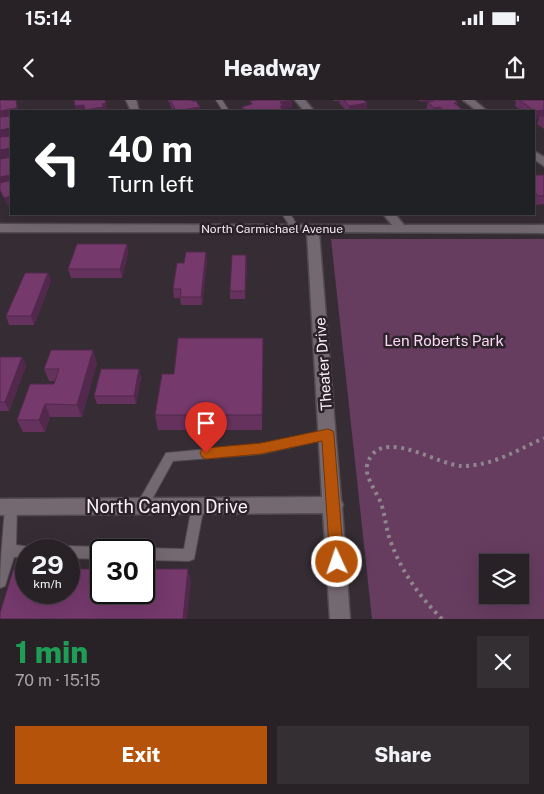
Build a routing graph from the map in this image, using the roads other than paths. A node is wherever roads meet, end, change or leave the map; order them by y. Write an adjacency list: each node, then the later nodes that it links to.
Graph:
1 (300, 100): 3 (street)
2 (468, 100): 4 (street)
3 (308, 110)
4 (481, 110)
5 (171, 215): 9 (street)
6 (287, 215): 13 (lane)
7 (390, 215): 11 (street)
8 (0, 228): 9 (street, North Carmichael Avenue)
9 (176, 228): 13 (street, North Carmichael Avenue)
10 (313, 229): 11 (street, North Carmichael Avenue); 13 (street, North Carmichael Avenue); 14 (street, Theater Drive)
11 (401, 229): 12 (street, North Carmichael Avenue)
12 (544, 229)
13 (296, 230)
14 (328, 435): 15 (street, Theater Drive); 16 (lane)
15 (334, 505): 17 (street, North Canyon Drive); 23 (street, Theater Drive)
16 (142, 506): 17 (street, North Canyon Drive); 18 (street, North Canyon Drive)
17 (198, 506): 21 (lane)
18 (6, 507): 19 (lane)
19 (9, 551): 20 (lane); 22 (lane)
20 (15, 551)
21 (155, 554)
22 (0, 581)
23 (340, 619)

